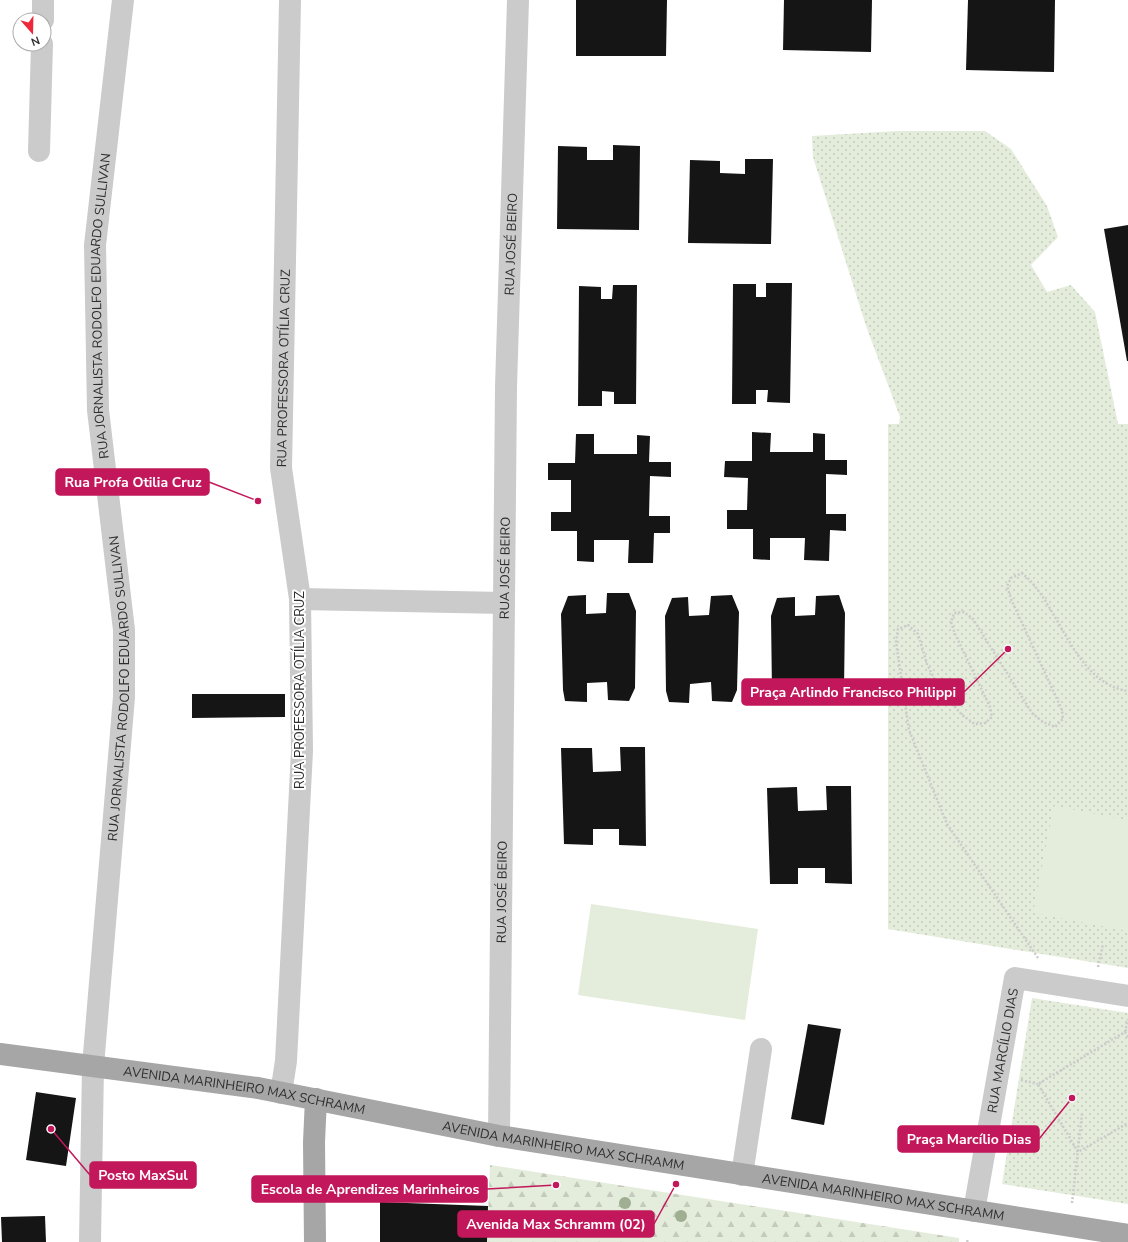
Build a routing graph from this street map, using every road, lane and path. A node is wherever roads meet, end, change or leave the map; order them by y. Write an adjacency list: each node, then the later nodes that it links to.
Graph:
1 (43, 0): 5 (street)
2 (123, 0): 18 (street, RUA JORNALISTA RODOLFO EDUARDO SULLIVAN)
3 (290, 0): 8 (street, RUA PROFESSORA OTÍLIA CRUZ)
4 (518, 0): 9 (street, RUA JOSÉ BEIRO)
5 (43, 12)
6 (42, 52): 7 (street)
7 (39, 151)
8 (300, 599): 9 (street); 19 (street, RUA PROFESSORA OTÍLIA CRUZ)
9 (504, 603): 23 (street, RUA JOSÉ BEIRO)
10 (1128, 691): 11 (path)
11 (1056, 985): 12 (street, RUA MARCÍLIO DIAS); 26 (street, RUA MARCÍLIO DIAS)
12 (1128, 996)
13 (1128, 1017): 14 (path)
14 (1125, 1032): 15 (path); 24 (path)
15 (1128, 1037)
16 (761, 1049): 25 (street)
17 (0, 1054): 18 (main road, AVENIDA MARINHEIRO MAX SCHRAMM)
18 (93, 1066): 19 (main road, AVENIDA MARINHEIRO MAX SCHRAMM); 29 (street, RUA JORNALISTA RODOLFO EDUARDO SULLIVAN)
19 (281, 1093): 20 (main road, AVENIDA MARINHEIRO MAX SCHRAMM)
20 (316, 1099): 23 (main road, AVENIDA MARINHEIRO MAX SCHRAMM); 30 (main road)
21 (1082, 1114): 24 (path)
22 (1128, 1123): 24 (path)
23 (499, 1136): 25 (main road, AVENIDA MARINHEIRO MAX SCHRAMM)
24 (1078, 1152): 27 (path)
25 (742, 1175): 26 (main road, AVENIDA MARINHEIRO MAX SCHRAMM)
26 (974, 1211): 27 (main road, AVENIDA MARINHEIRO MAX SCHRAMM)
27 (1070, 1226): 28 (main road, AVENIDA MARINHEIRO MAX SCHRAMM)
28 (1128, 1235)
29 (90, 1242)
30 (315, 1242)

